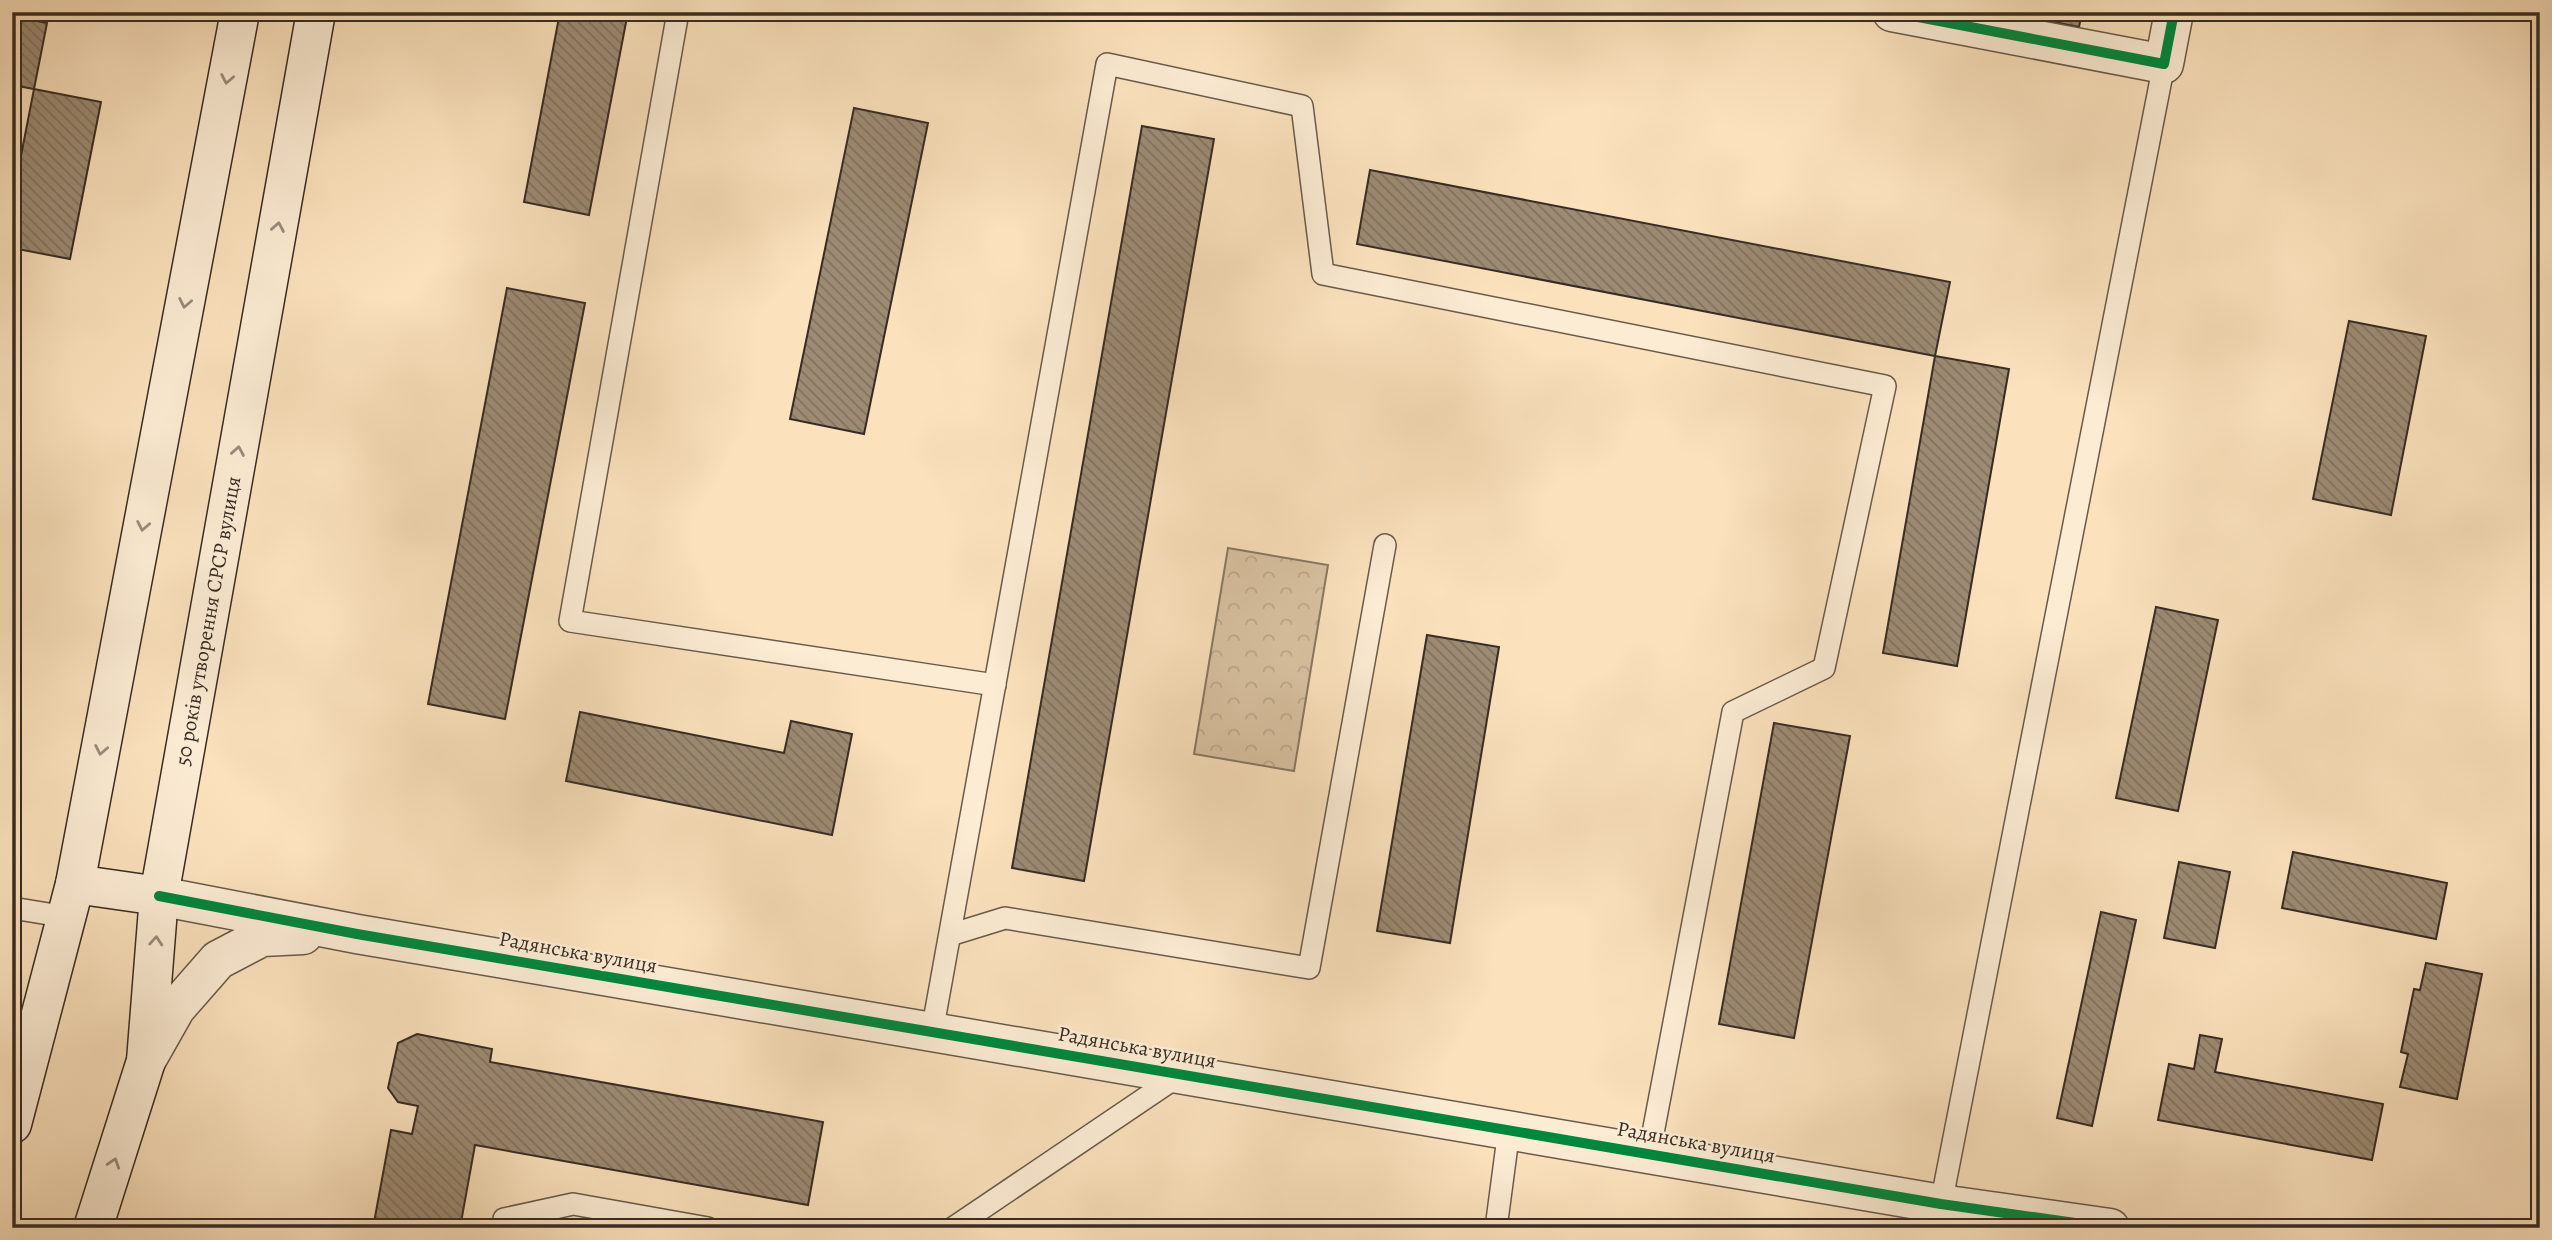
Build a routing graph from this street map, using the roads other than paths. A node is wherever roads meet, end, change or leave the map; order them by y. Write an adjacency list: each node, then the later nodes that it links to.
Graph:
1 (240, 12): 10 (street, one-way to 10)
2 (316, 12): 9 (street, 50 років утворення СРСР вулиця, one-way to 2)
3 (678, 12): 8 (lane)
4 (1892, 12): 6 (street)
5 (2174, 12): 6 (street)
6 (2164, 64): 20 (lane)
7 (1385, 545): 13 (lane)
8 (995, 685): 13 (lane); 19 (lane)
9 (159, 896): 10 (street, Радянська вулиця); 12 (street, Радянська вулиця); 15 (street, 50 років утворення СРСР вулиця, one-way to 9)
10 (71, 901): 11 (lane); 17 (street)
11 (12, 908)
12 (357, 934): 14 (street, Радянська вулиця); 15 (street)
13 (950, 935): 14 (lane)
14 (933, 1032): 16 (street, Радянська вулиця)
15 (146, 1061): 22 (street, 50 років утворення СРСР вулиця, one-way to 15)
16 (1181, 1074): 18 (street, Радянська вулиця); 24 (lane)
17 (12, 1124)
18 (1509, 1130): 19 (street, Радянська вулиця); 25 (lane)
19 (1649, 1154): 20 (street, Радянська вулиця)
20 (1941, 1204): 26 (street, Радянська вулиця)
21 (504, 1219): 23 (lane)
22 (93, 1228)
23 (708, 1228)
24 (953, 1228)
25 (1496, 1228)
26 (2110, 1228)

